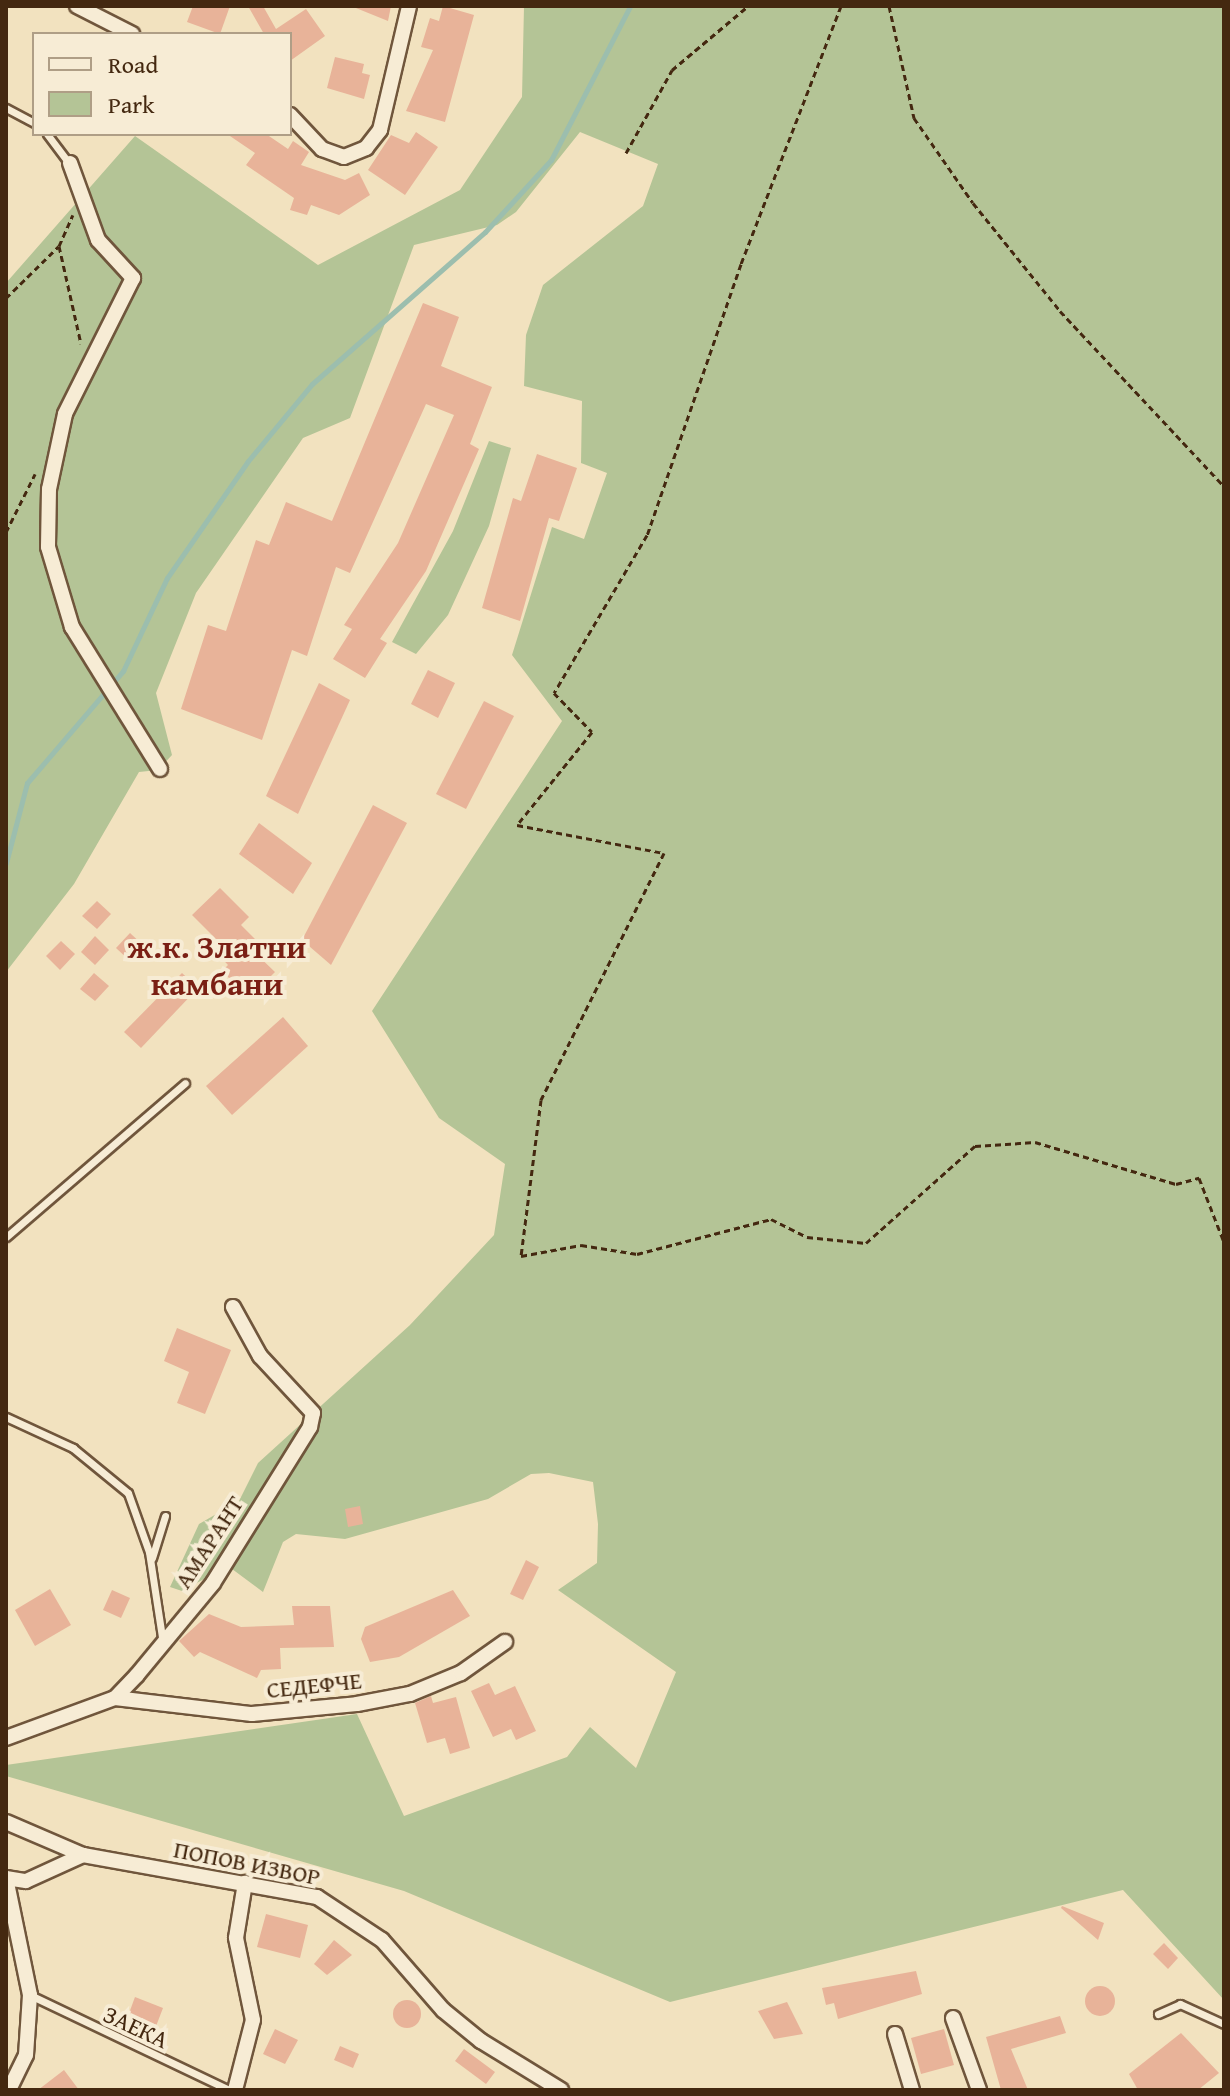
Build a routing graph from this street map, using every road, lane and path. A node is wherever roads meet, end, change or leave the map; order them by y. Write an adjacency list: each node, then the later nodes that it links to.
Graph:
1 (77, 6): 6 (street)
2 (409, 6): 8 (street)
3 (748, 6): 11 (path)
4 (841, 6): 21 (path)
5 (889, 6): 17 (path)
6 (128, 32)
7 (6, 108): 9 (lane)
8 (292, 117)
9 (32, 122)
10 (49, 136): 12 (lane)
11 (626, 153)
12 (70, 164): 18 (street)
13 (73, 201): 14 (path)
14 (59, 246): 15 (path); 16 (path)
15 (6, 298)
16 (78, 359)
17 (1224, 486)
18 (160, 769)
19 (185, 1083): 20 (lane)
20 (6, 1237)
21 (1224, 1242)
22 (233, 1307): 27 (street, АМАРАНТ)
23 (6, 1417): 25 (lane)
24 (165, 1516): 25 (lane)
25 (150, 1564): 27 (lane)
26 (505, 1642): 28 (street, СЕДЕФЧЕ)
27 (163, 1643): 28 (street, АМАРАНТ)
28 (115, 1698): 29 (street, АМАРАНТ)
29 (6, 1738)
30 (6, 1822): 31 (street)
31 (83, 1855): 32 (street); 33 (street, ПОПОВ ИЗВОР)
32 (6, 1878): 34 (street)
33 (245, 1883): 40 (street); 41 (street, ПОПОВ ИЗВОР)
34 (30, 1995): 39 (street); 40 (lane, ЗАЕКА)
35 (1158, 2014): 37 (lane)
36 (953, 2018): 43 (street)
37 (1224, 2024)
38 (895, 2034): 42 (street)
39 (9, 2090)
40 (232, 2090)
41 (561, 2090)
42 (912, 2090)
43 (979, 2090)

